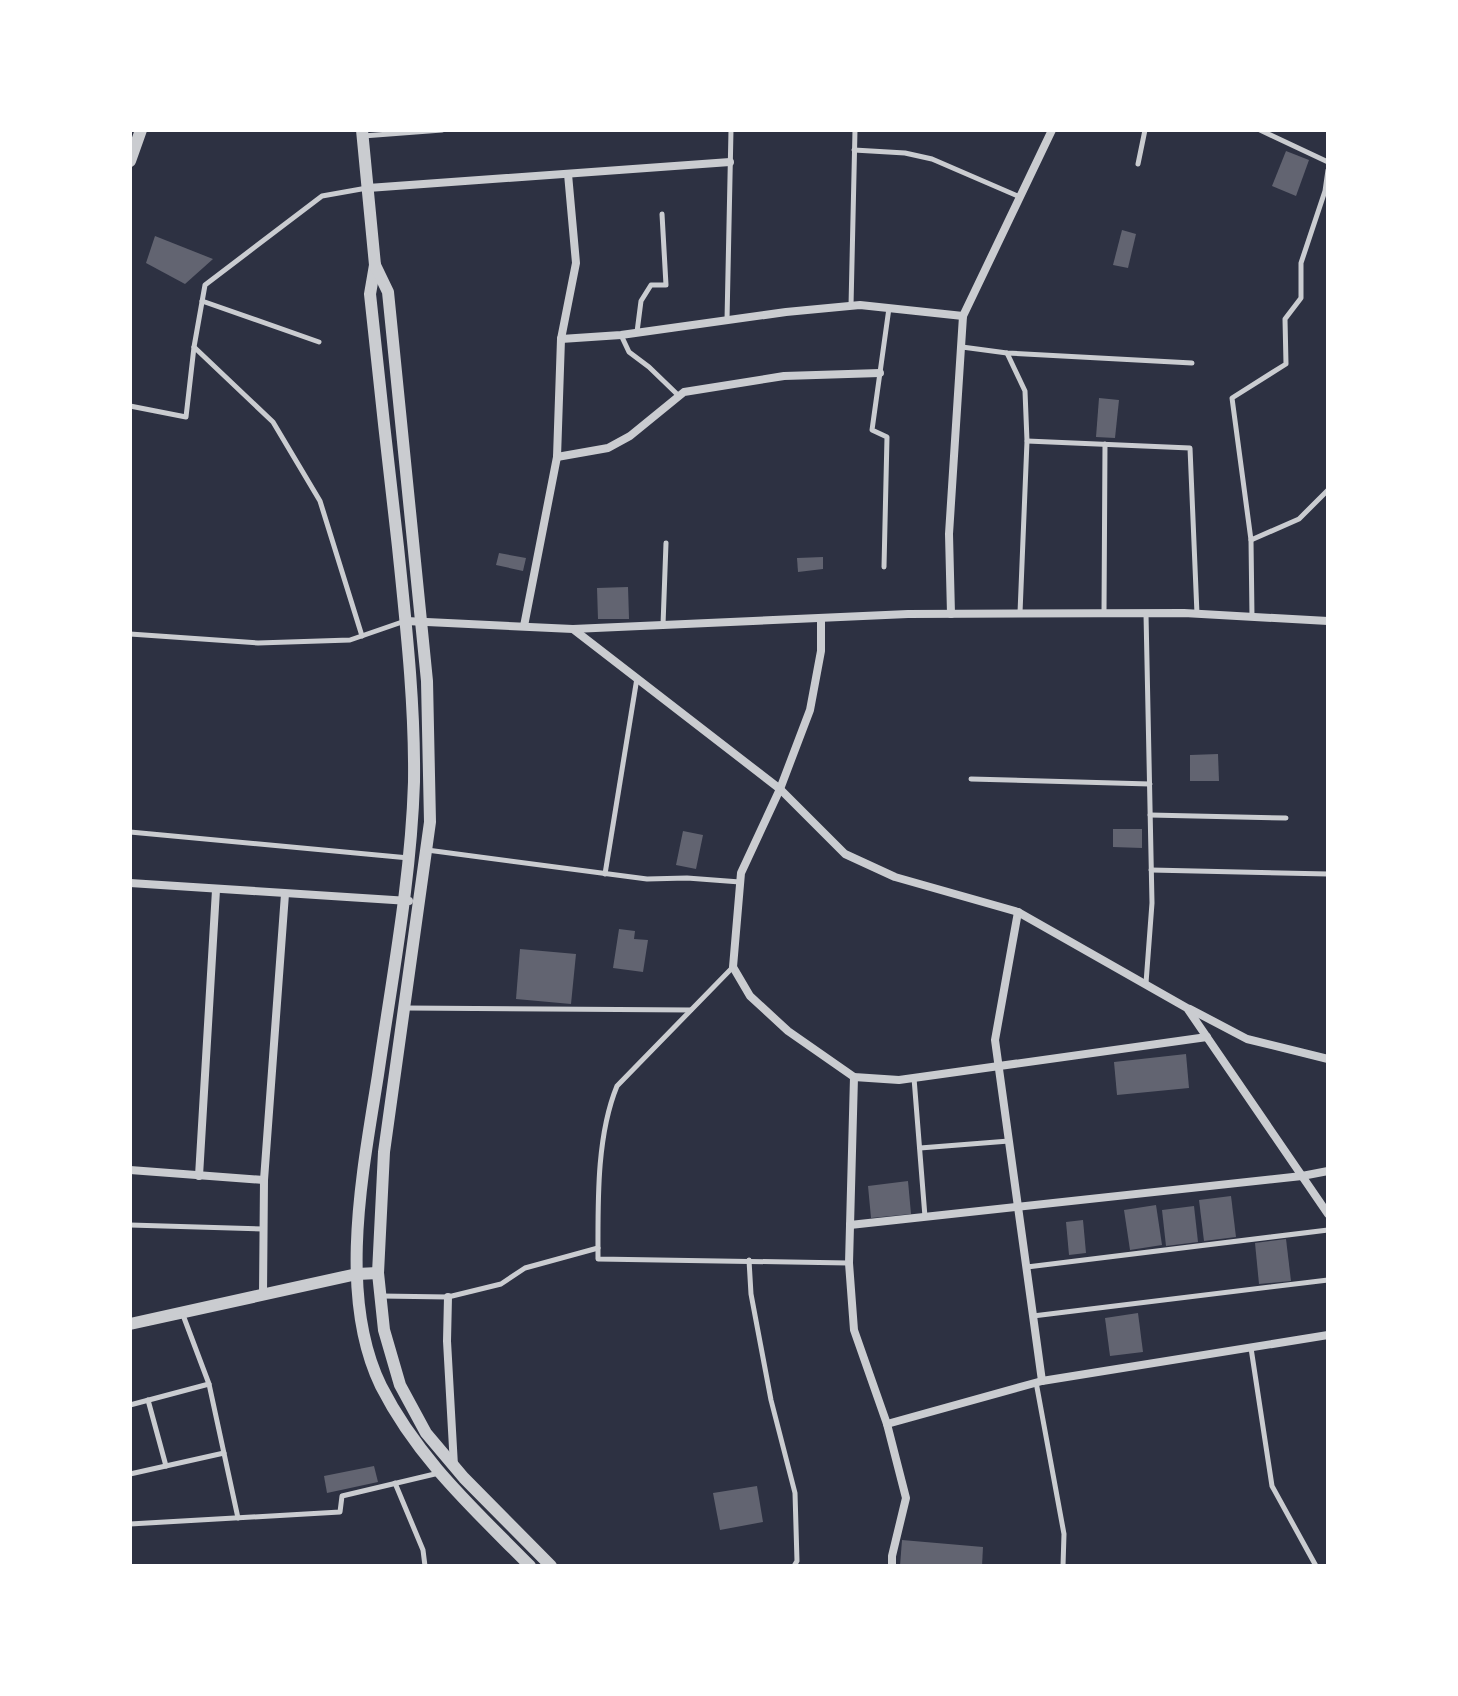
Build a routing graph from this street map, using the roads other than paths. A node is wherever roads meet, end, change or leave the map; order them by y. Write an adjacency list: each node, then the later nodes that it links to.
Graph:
1 (141, 130): 10 (street)
2 (442, 130): 8 (lane)
3 (731, 130): 11 (lane)
4 (855, 130): 9 (lane)
5 (1052, 130): 17 (street)
6 (1145, 130): 13 (lane)
7 (1260, 130): 12 (lane)
8 (362, 133): 16 (street)
9 (854, 150): 17 (lane); 21 (lane)
10 (130, 161)
11 (730, 162): 15 (street); 24 (lane)
12 (1328, 162)
13 (1138, 164)
14 (1328, 170): 40 (lane)
15 (568, 174): 16 (street); 27 (street)
16 (368, 188): 19 (street); 20 (lane)
17 (1020, 197): 23 (street)
18 (662, 214): 25 (lane)
19 (375, 265): 50 (street); 51 (street)
20 (202, 301): 28 (lane); 30 (lane)
21 (851, 306): 22 (street); 24 (street)
22 (889, 308): 23 (street); 33 (lane)
23 (963, 316): 29 (street)
24 (727, 320): 25 (street)
25 (637, 333): 26 (street)
26 (621, 335): 27 (street); 34 (lane)
27 (561, 339): 38 (street)
28 (319, 342)
29 (961, 346): 31 (lane); 46 (street)
30 (194, 347): 35 (lane); 57 (lane)
31 (1007, 353): 32 (lane); 36 (lane)
32 (1192, 363)
33 (880, 373): 34 (street); 42 (lane)
34 (679, 396): 38 (street)
35 (130, 406)
36 (1027, 441): 37 (lane); 43 (lane)
37 (1105, 444): 44 (lane); 47 (lane)
38 (557, 457): 54 (street)
39 (1328, 490): 40 (lane)
40 (1251, 540): 48 (lane)
41 (666, 543): 53 (lane)
42 (884, 567)
43 (1020, 613): 44 (street); 46 (street)
44 (1104, 613): 45 (street)
45 (1146, 613): 47 (street); 60 (lane)
46 (951, 614): 49 (street)
47 (1197, 614): 48 (street)
48 (1252, 617): 52 (street)
49 (821, 618): 53 (street); 61 (street)
50 (406, 621): 51 (street); 57 (lane); 66 (street)
51 (422, 621): 54 (street); 65 (street)
52 (1328, 621)
53 (663, 625): 55 (street)
54 (524, 626): 55 (street)
55 (573, 629): 58 (street)
56 (130, 634): 57 (lane)
57 (362, 636)
58 (637, 678): 61 (street); 68 (lane)
59 (971, 779): 60 (lane)
60 (1150, 784): 62 (lane)
61 (780, 789): 70 (street); 76 (street)
62 (1150, 815): 63 (lane); 67 (lane)
63 (1286, 818)
64 (130, 832): 66 (lane)
65 (427, 850): 68 (lane); 75 (street)
66 (410, 858): 74 (street)
67 (1151, 870): 69 (lane); 78 (lane)
68 (605, 874): 70 (lane)
69 (1328, 874)
70 (740, 882): 77 (street)
71 (130, 883): 72 (street)
72 (216, 890): 73 (street); 91 (street)
73 (285, 894): 74 (street); 93 (street)
74 (403, 901): 75 (street); 106 (street)
75 (419, 902): 79 (street)
76 (1018, 912): 78 (street); 84 (street)
77 (733, 967): 81 (lane); 85 (street)
78 (1146, 984): 80 (street)
79 (405, 1008): 81 (lane); 105 (street)
80 (1187, 1008): 82 (street); 83 (street)
81 (691, 1010): 101 (lane)
82 (1207, 1037): 84 (street); 92 (street)
83 (1328, 1059)
84 (998, 1066): 86 (street); 87 (street)
85 (854, 1077): 86 (street); 98 (street)
86 (914, 1078): 88 (lane)
87 (1009, 1141): 88 (lane); 94 (street)
88 (920, 1148): 96 (lane)
89 (130, 1170): 91 (street)
90 (1328, 1171): 92 (street)
91 (199, 1176): 93 (street)
92 (1302, 1176): 94 (street); 95 (street)
93 (264, 1180): 99 (street)
94 (1018, 1208): 96 (street); 104 (street)
95 (1328, 1214)
96 (925, 1218): 98 (street)
97 (130, 1225): 99 (lane)
98 (850, 1225): 103 (street)
99 (264, 1229): 108 (street)
100 (1328, 1230): 104 (lane)
101 (598, 1248): 102 (lane); 110 (lane)
102 (749, 1260): 103 (lane); 132 (lane)
103 (849, 1263): 120 (street)
104 (1026, 1267): 112 (street)
105 (378, 1273): 106 (street); 109 (street)
106 (357, 1274): 108 (street); 124 (street)
107 (1328, 1280): 112 (lane)
108 (263, 1294): 111 (street)
109 (381, 1296): 110 (lane); 123 (street)
110 (448, 1297): 123 (street)
111 (183, 1312): 113 (street); 117 (lane)
112 (1033, 1316): 116 (street)
113 (130, 1324)
114 (1328, 1335): 115 (street)
115 (1251, 1347): 116 (street); 135 (lane)
116 (1039, 1381): 120 (street); 134 (lane)
117 (209, 1384): 118 (lane); 121 (lane)
118 (148, 1400): 119 (lane); 122 (lane)
119 (130, 1405)
120 (887, 1424): 133 (street)
121 (224, 1453): 122 (lane); 127 (lane)
122 (166, 1466): 125 (lane)
123 (454, 1466): 131 (street)
124 (440, 1473): 126 (lane); 130 (street)
125 (130, 1474)
126 (395, 1483): 127 (lane); 129 (lane)
127 (238, 1518): 128 (lane)
128 (130, 1524)
129 (425, 1566)
130 (530, 1566)
131 (551, 1566)
132 (794, 1566)
133 (892, 1566)
134 (1063, 1566)
135 (1316, 1566)

